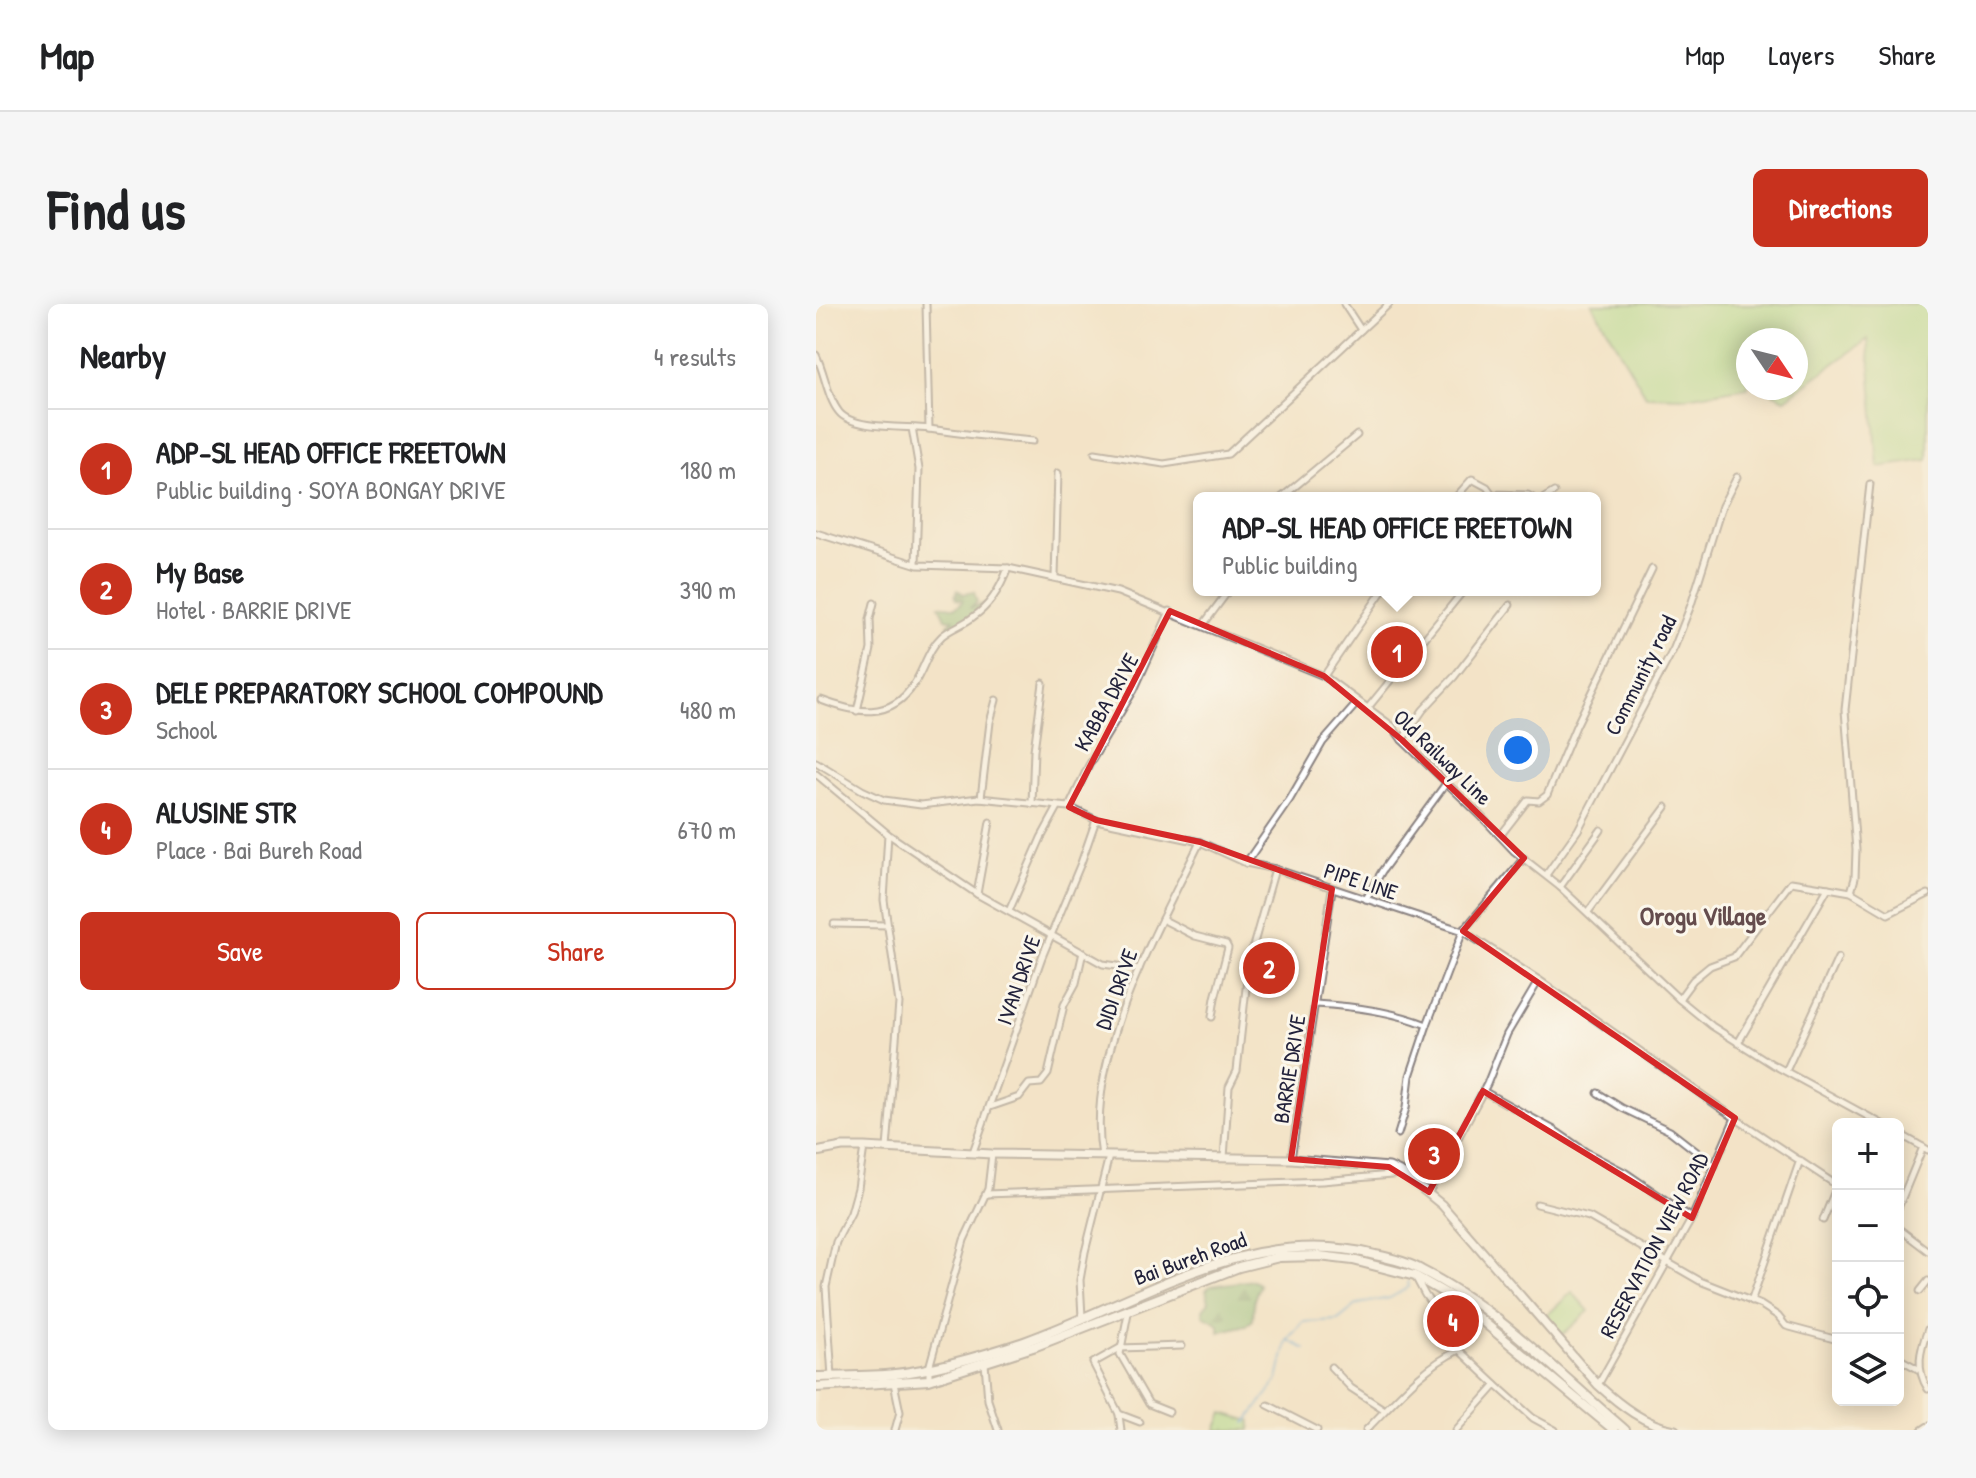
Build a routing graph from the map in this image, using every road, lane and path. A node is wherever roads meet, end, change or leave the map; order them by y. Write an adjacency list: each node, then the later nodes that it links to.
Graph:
1 (926, 304): 7 (street)
2 (1344, 304): 4 (street)
3 (1389, 304): 4 (street)
4 (1361, 330): 10 (street)
5 (816, 355): 6 (street)
6 (912, 428): 7 (street); 18 (street)
7 (929, 429): 9 (street)
8 (1357, 435): 14 (street)
9 (1033, 441)
10 (1095, 453)
11 (1058, 473): 21 (street)
12 (1737, 477): 54 (street, Community road)
13 (1870, 484): 58 (street)
14 (1288, 492)
15 (1460, 492): 16 (street)
16 (1491, 492)
17 (816, 533): 18 (street, Old Railway Line)
18 (916, 564): 19 (street, Old Railway Line)
19 (1008, 568): 21 (street, Old Railway Line); 35 (street)
20 (1652, 569): 49 (street)
21 (1055, 577): 27 (street, Old Railway Line)
22 (1225, 596): 28 (street)
23 (1379, 596): 29 (street)
24 (1459, 596): 34 (street)
25 (874, 603): 35 (street)
26 (1510, 605): 36 (street)
27 (1170, 611): 28 (street, Old Railway Line); 43 (street, KABBA DRIVE)
28 (1203, 625): 29 (street, Old Railway Line)
29 (1324, 676): 33 (street, Old Railway Line)
30 (1043, 683): 41 (street)
31 (821, 700): 35 (street)
32 (996, 700): 40 (street)
33 (1358, 702): 34 (street, Old Railway Line); 52 (street)
34 (1367, 709): 36 (street, Old Railway Line)
35 (857, 711)
36 (1402, 740): 39 (street, Old Railway Line)
37 (816, 762): 40 (street, PIPE LINE)
38 (816, 774): 48 (street)
39 (1447, 782): 49 (street, Old Railway Line); 61 (street)
40 (981, 798): 41 (street, PIPE LINE)
41 (1032, 804): 42 (street, PIPE LINE)
42 (1058, 807): 43 (street, PIPE LINE); 62 (street)
43 (1069, 807): 45 (street, PIPE LINE)
44 (1666, 807): 63 (street)
45 (1096, 820): 50 (street, PIPE LINE); 68 (street, IVAN DRIVE)
46 (990, 822): 59 (street)
47 (1601, 830): 55 (street)
48 (888, 834): 59 (street); 66 (street)
49 (1500, 836): 51 (street, Old Railway Line)
50 (1200, 842): 52 (street, PIPE LINE); 64 (street, DIDI DRIVE)
51 (1524, 858): 54 (street, Old Railway Line); 67 (street)
52 (1246, 863): 53 (street, PIPE LINE)
53 (1275, 869): 57 (street, PIPE LINE); 93 (street)
54 (1546, 875): 55 (street, Old Railway Line)
55 (1560, 887): 63 (street, Old Railway Line)
56 (1828, 888): 58 (street); 73 (street); 77 (street)
57 (1332, 889): 61 (street, PIPE LINE); 74 (street, BARRIE DRIVE)
58 (1851, 892): 60 (street)
59 (977, 894): 62 (street)
60 (1928, 894)
61 (1366, 899): 67 (street, PIPE LINE)
62 (1009, 911): 68 (street)
63 (1587, 912): 73 (street, Old Railway Line)
64 (1162, 919): 71 (street, DIDI DRIVE); 75 (street)
65 (834, 924): 66 (street)
66 (887, 925): 88 (street)
67 (1463, 931): 72 (street, PIPE LINE); 76 (street)
68 (1051, 934): 69 (street); 81 (street, IVAN DRIVE)
69 (1083, 952): 71 (street); 81 (street)
70 (1838, 958): 78 (street)
71 (1139, 969): 92 (street, DIDI DRIVE)
72 (1539, 980): 79 (street); 82 (street, PIPE LINE)
73 (1679, 999): 77 (street, Old Railway Line)
74 (1315, 1004): 76 (street); 94 (street, BARRIE DRIVE)
75 (1212, 1017)
76 (1427, 1025): 84 (street)
77 (1738, 1043): 78 (street, Old Railway Line)
78 (1786, 1071): 83 (street, Old Railway Line)
79 (1483, 1091): 101 (street); 105 (street)
80 (1598, 1093): 96 (street)
81 (990, 1107): 90 (street, IVAN DRIVE)
82 (1735, 1118): 95 (street, PIPE LINE); 96 (street, RESERVATION VIEW ROAD)
83 (1865, 1118)
84 (1398, 1134)
85 (1904, 1136): 87 (street)
86 (864, 1147): 88 (street); 89 (street); 127 (street)
87 (1926, 1147): 103 (street)
88 (887, 1148): 90 (street)
89 (816, 1152)
90 (973, 1152): 91 (street)
91 (992, 1154): 92 (street); 102 (street)
92 (1105, 1156): 93 (street); 99 (street)
93 (1224, 1159): 94 (street)
94 (1291, 1159): 97 (street)
95 (1800, 1160): 98 (street, PIPE LINE); 113 (street)
96 (1715, 1166): 105 (street, RESERVATION VIEW ROAD)
97 (1404, 1174): 99 (street); 101 (street)
98 (1832, 1182)
99 (1099, 1190): 102 (street); 115 (street)
100 (1836, 1190): 106 (street)
101 (1429, 1192): 131 (street)
102 (986, 1194): 124 (street)
103 (1904, 1195)
104 (1537, 1204): 109 (street)
105 (1692, 1218): 109 (street, RESERVATION VIEW ROAD)
106 (1823, 1220)
107 (1904, 1233): 108 (street)
108 (1928, 1251)
109 (1667, 1262): 113 (street); 131 (street, RESERVATION VIEW ROAD)
110 (1415, 1276): 114 (highway, Bai Bureh Road); 120 (street); 147 (highway, Bai Bureh Road)
111 (1928, 1281): 112 (street)
112 (1920, 1291)
113 (1751, 1302): 117 (street)
114 (1129, 1307): 119 (street); 122 (highway, Bai Bureh Road)
115 (1082, 1317): 124 (highway, Bai Bureh Road); 148 (highway, Bai Bureh Road)
116 (1928, 1329): 125 (street)
117 (1832, 1336)
118 (1182, 1346): 119 (street)
119 (1120, 1348): 136 (street); 137 (street)
120 (1459, 1350): 130 (street); 135 (street)
121 (1904, 1361): 125 (street)
122 (985, 1363): 128 (highway, Bai Bureh Road); 141 (street)
123 (1331, 1367): 135 (street)
124 (929, 1368): 127 (highway, Bai Bureh Road); 128 (street)
125 (1918, 1369): 133 (street)
126 (816, 1377): 127 (highway, Bai Bureh Road)
127 (832, 1377)
128 (929, 1380): 129 (highway, Bai Bureh Road)
129 (894, 1383): 132 (highway, Bai Bureh Road); 140 (street)
130 (1496, 1385): 145 (street); 146 (street)
131 (1598, 1385): 149 (street)
132 (816, 1387)
133 (1928, 1389)
134 (1268, 1405): 143 (street)
135 (1385, 1410): 144 (street)
136 (1169, 1412)
137 (1119, 1414): 138 (street); 142 (street)
138 (1140, 1422)
139 (1928, 1426): 150 (street)
140 (895, 1430)
141 (998, 1430)
142 (1121, 1430)
143 (1317, 1430)
144 (1366, 1430)
145 (1456, 1430)
146 (1555, 1430)
147 (1614, 1430)
148 (1625, 1430)
149 (1675, 1430)
150 (1922, 1430)

